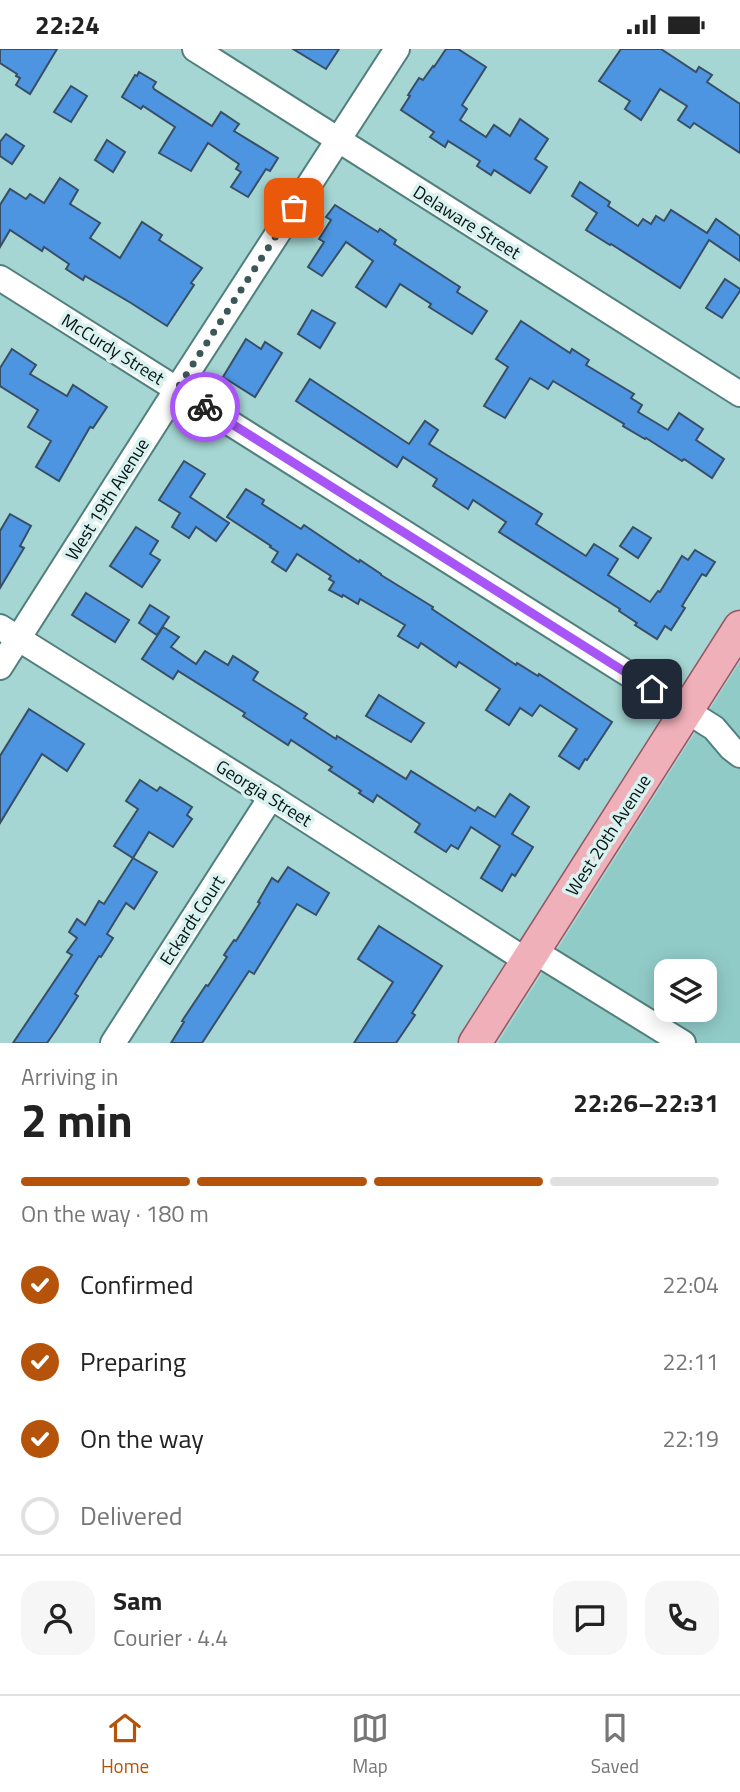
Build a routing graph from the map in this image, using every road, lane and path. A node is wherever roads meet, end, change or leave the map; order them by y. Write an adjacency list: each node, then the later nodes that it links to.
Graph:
1 (195, 49): 3 (street, Delaware Street)
2 (397, 49): 3 (street, West 19th Avenue)
3 (338, 141): 5 (street, West 19th Avenue); 6 (street, Delaware Street)
4 (0, 278): 5 (street, McCurdy Street)
5 (177, 389): 8 (street, West 19th Avenue); 10 (street, McCurdy Street)
6 (740, 394)
7 (740, 627): 10 (main road, West 20th Avenue)
8 (9, 633): 9 (street, West 19th Avenue); 14 (street, Georgia Street)
9 (0, 667)
10 (687, 712): 11 (street, McCurdy Street); 15 (main road, West 20th Avenue)
11 (714, 728): 12 (street); 13 (street)
12 (740, 731)
13 (740, 755)
14 (271, 797): 15 (street, Georgia Street); 16 (street, Eckardt Court)
15 (531, 956): 17 (main road, West 20th Avenue); 18 (street, Georgia Street)
16 (113, 1043)
17 (475, 1043)
18 (683, 1043)

